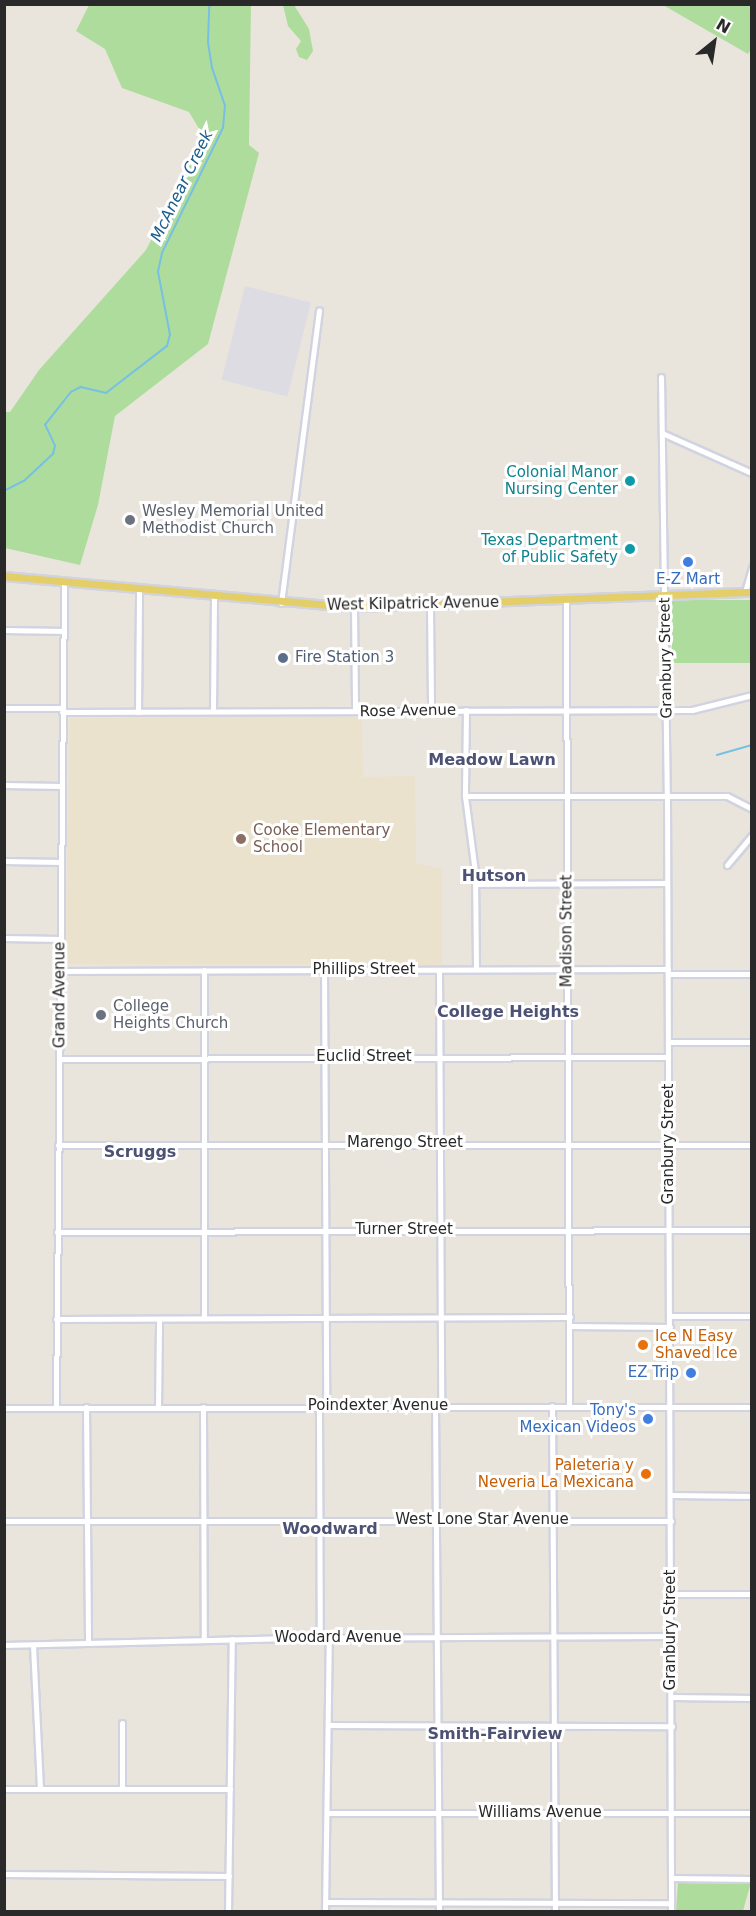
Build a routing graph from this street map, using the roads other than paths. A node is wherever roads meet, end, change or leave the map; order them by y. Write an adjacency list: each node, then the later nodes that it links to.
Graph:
1 (319, 310): 13 (street)
2 (660, 377): 3 (street, Granbury Street)
3 (662, 433): 4 (street); 10 (street, Granbury Street)
4 (752, 473)
5 (752, 567): 9 (street)
6 (4, 576): 7 (main road, West Kilpatrick Avenue)
7 (64, 583): 8 (main road, West Kilpatrick Avenue); 17 (street, Grand Avenue)
8 (139, 590): 11 (main road, West Kilpatrick Avenue); 27 (street)
9 (748, 592): 10 (main road, West Kilpatrick Avenue)
10 (665, 595): 12 (main road, West Kilpatrick Avenue); 24 (street, Granbury Street)
11 (214, 596): 13 (main road, West Kilpatrick Avenue); 25 (street)
12 (566, 601): 15 (main road, West Kilpatrick Avenue); 20 (street, Madison Street)
13 (281, 603): 14 (main road, West Kilpatrick Avenue)
14 (354, 607): 15 (main road, West Kilpatrick Avenue); 26 (street)
15 (430, 607): 22 (street)
16 (4, 630): 17 (street)
17 (64, 631): 21 (street, Grand Avenue)
18 (752, 695): 24 (street, Rose Avenue)
19 (4, 708): 21 (street, Rose Avenue)
20 (565, 709): 23 (street, Rose Avenue); 24 (street, Rose Avenue); 31 (street, Madison Street)
21 (62, 710): 27 (street, Rose Avenue); 29 (street, Grand Avenue)
22 (431, 710): 23 (street, Rose Avenue); 26 (street, Rose Avenue)
23 (466, 710): 30 (street)
24 (666, 710): 32 (street, Granbury Street)
25 (213, 711): 26 (street, Rose Avenue); 27 (street, Rose Avenue)
26 (355, 711)
27 (138, 712)
28 (4, 785): 29 (street)
29 (61, 786): 36 (street, Grand Avenue)
30 (465, 796): 31 (street); 39 (street)
31 (566, 796): 32 (street); 40 (street, Madison Street)
32 (667, 797): 33 (street); 38 (street, Granbury Street)
33 (752, 809)
34 (752, 835): 37 (street)
35 (4, 861): 36 (street)
36 (61, 862): 42 (street, Grand Avenue)
37 (727, 865)
38 (667, 883): 40 (street); 49 (street, Granbury Street)
39 (476, 884): 40 (street); 43 (street)
40 (566, 884): 44 (street, Madison Street)
41 (4, 938): 42 (street)
42 (60, 939): 48 (street, Grand Avenue)
43 (476, 969): 44 (street, Phillips Street); 47 (street, Phillips Street)
44 (567, 969): 49 (street, Phillips Street); 53 (street, Madison Street)
45 (204, 970): 46 (street, Phillips Street); 48 (street, Phillips Street); 57 (street)
46 (324, 970): 47 (street, Phillips Street); 54 (street)
47 (439, 970): 55 (street)
48 (60, 971): 58 (street, Grand Avenue)
49 (668, 971): 50 (street, Phillips Street); 51 (street, Granbury Street)
50 (752, 974)
51 (668, 1042): 52 (street); 56 (street, Granbury Street)
52 (752, 1042)
53 (568, 1056): 55 (street, Euclid Street); 56 (street, Euclid Street); 62 (street, Madison Street)
54 (324, 1057): 55 (street, Euclid Street); 57 (street, Euclid Street); 59 (street)
55 (440, 1057): 60 (street)
56 (668, 1057): 63 (street, Granbury Street)
57 (204, 1058): 58 (street, Euclid Street); 61 (street)
58 (60, 1059): 64 (street, Grand Avenue)
59 (325, 1143): 60 (street, Marengo Street); 61 (street, Marengo Street); 71 (street)
60 (441, 1143): 62 (street, Marengo Street); 66 (street)
61 (206, 1144): 64 (street, Marengo Street); 70 (street)
62 (568, 1144): 63 (street, Marengo Street); 67 (street, Madison Street)
63 (669, 1144): 65 (street, Marengo Street); 68 (street, Granbury Street)
64 (58, 1145): 72 (street, Grand Avenue)
65 (752, 1145)
66 (441, 1230): 67 (street, Turner Street); 71 (street, Turner Street); 73 (street)
67 (570, 1230): 68 (street, Turner Street); 76 (street, Madison Street)
68 (669, 1230): 69 (street, Turner Street); 74 (street, Granbury Street)
69 (752, 1230)
70 (205, 1231): 71 (street, Turner Street); 72 (street, Turner Street); 77 (street)
71 (325, 1231): 78 (street)
72 (57, 1232): 79 (street, Grand Avenue)
73 (442, 1316): 76 (street); 78 (street); 83 (street)
74 (670, 1316): 75 (street); 82 (street, Granbury Street)
75 (752, 1316)
76 (570, 1317): 81 (street, Madison Street)
77 (204, 1318): 78 (street); 80 (street)
78 (325, 1318): 91 (street)
79 (56, 1319): 80 (street); 87 (street, Grand Avenue)
80 (159, 1319): 89 (street)
81 (570, 1326): 82 (street); 85 (street, Madison Street)
82 (670, 1327): 86 (street, Granbury Street)
83 (438, 1406): 84 (street, Poindexter Avenue); 91 (street, Poindexter Avenue); 97 (street)
84 (552, 1406): 85 (street, Poindexter Avenue); 100 (street)
85 (569, 1406): 86 (street, Poindexter Avenue)
86 (670, 1406): 92 (street, Poindexter Avenue); 94 (street, Granbury Street)
87 (56, 1407): 88 (street, Poindexter Avenue); 93 (street, Poindexter Avenue)
88 (86, 1407): 89 (street, Poindexter Avenue); 102 (street)
89 (158, 1407): 90 (street, Poindexter Avenue)
90 (203, 1407): 91 (street, Poindexter Avenue); 99 (street)
91 (322, 1407): 96 (street)
92 (752, 1407)
93 (4, 1408)
94 (670, 1495): 95 (street); 101 (street, Granbury Street)
95 (752, 1496)
96 (320, 1520): 97 (street, West Lone Star Avenue); 99 (street, West Lone Star Avenue); 106 (street)
97 (436, 1520): 100 (street, West Lone Star Avenue); 107 (street)
98 (4, 1521): 102 (street, West Lone Star Avenue)
99 (203, 1521): 102 (street, West Lone Star Avenue); 111 (street)
100 (553, 1521): 101 (street, West Lone Star Avenue); 108 (street)
101 (671, 1521): 103 (street, Granbury Street)
102 (87, 1522): 112 (street)
103 (671, 1594): 104 (street); 105 (street, Granbury Street)
104 (752, 1594)
105 (672, 1636): 108 (street, Woodard Avenue); 115 (street, Granbury Street)
106 (320, 1637): 109 (street, Woodard Avenue); 110 (street, Woodard Avenue)
107 (437, 1637): 108 (street, Woodard Avenue); 109 (street, Woodard Avenue); 118 (street)
108 (554, 1637): 120 (street)
109 (329, 1638): 119 (street)
110 (232, 1639): 111 (street, Woodard Avenue); 125 (street)
111 (204, 1640): 112 (street, Woodard Avenue)
112 (88, 1644): 114 (street, Woodard Avenue)
113 (4, 1645): 114 (street, Woodard Avenue)
114 (33, 1645): 124 (street)
115 (672, 1697): 116 (street); 121 (street, Granbury Street)
116 (752, 1698)
117 (122, 1723): 122 (street)
118 (438, 1724): 119 (street); 120 (street); 128 (street)
119 (330, 1725): 127 (street)
120 (556, 1725): 121 (street); 126 (street)
121 (672, 1726): 129 (street, Granbury Street)
122 (122, 1788): 124 (street); 125 (street)
123 (4, 1789): 124 (street)
124 (40, 1789)
125 (231, 1789): 132 (street)
126 (556, 1812): 128 (street, Williams Avenue); 129 (street, Williams Avenue); 137 (street)
127 (328, 1813): 128 (street, Williams Avenue); 135 (street)
128 (439, 1813): 136 (street)
129 (671, 1814): 130 (street, Williams Avenue); 133 (street, Granbury Street)
130 (752, 1814)
131 (4, 1874): 132 (street)
132 (229, 1876): 139 (street)
133 (672, 1878): 134 (street); 138 (street, Granbury Street)
134 (752, 1879)
135 (326, 1902): 136 (street); 140 (street)
136 (439, 1903): 137 (street); 141 (street)
137 (555, 1903): 138 (street); 142 (street)
138 (671, 1903): 143 (street, Granbury Street)
139 (228, 1911)
140 (326, 1911)
141 (439, 1911)
142 (555, 1911)
143 (671, 1911)

